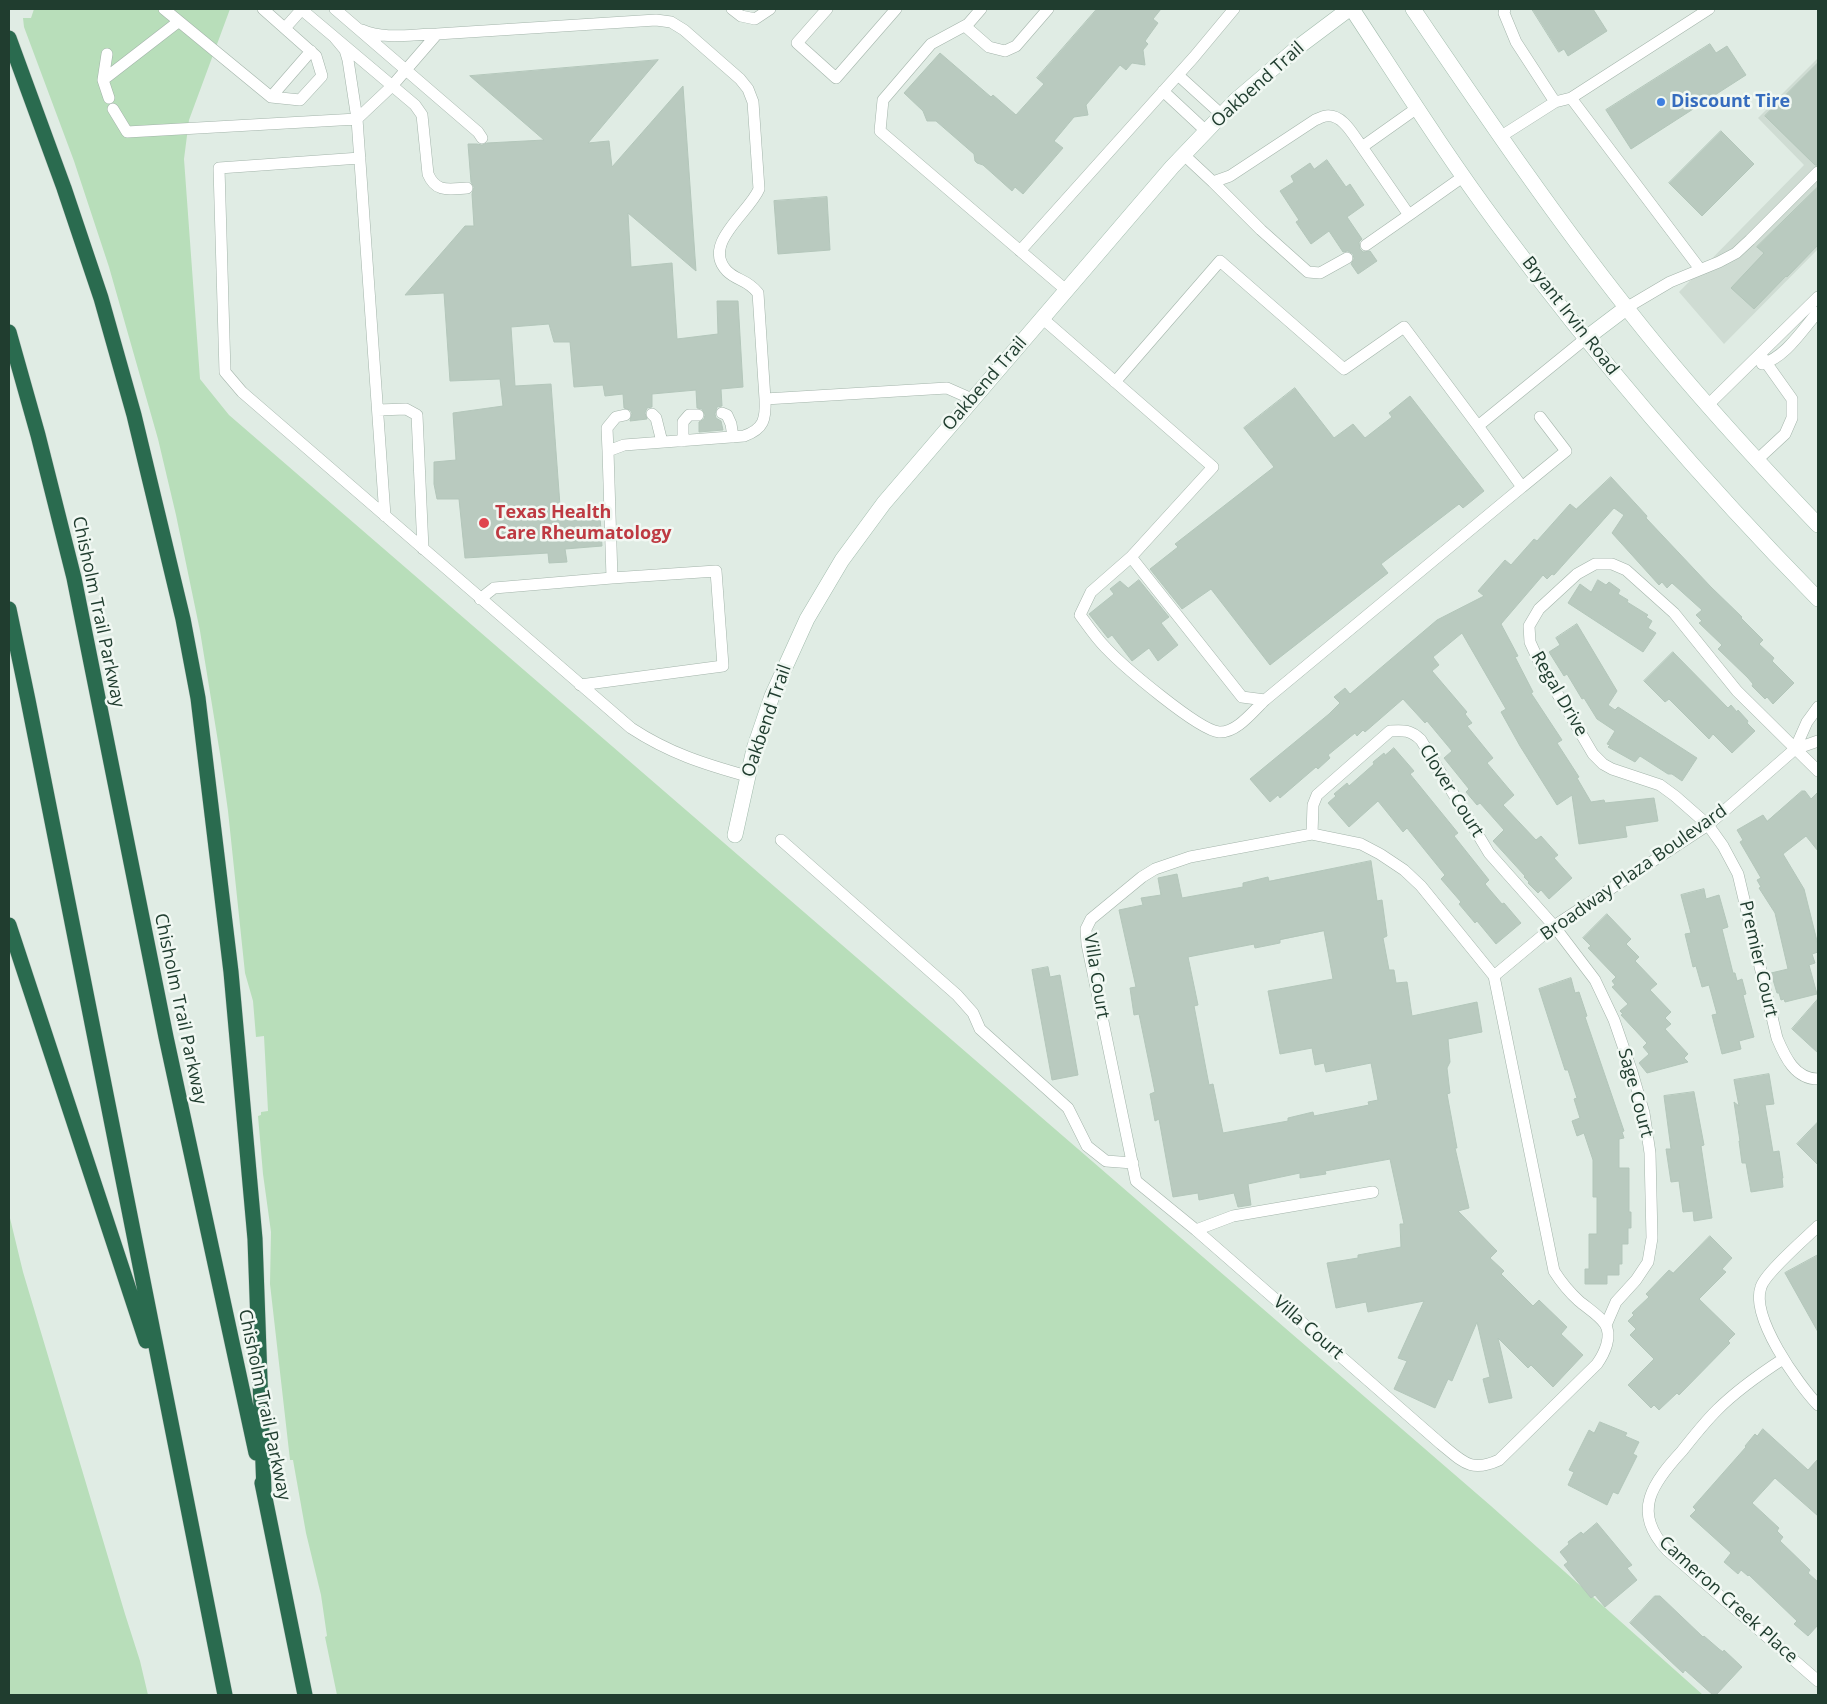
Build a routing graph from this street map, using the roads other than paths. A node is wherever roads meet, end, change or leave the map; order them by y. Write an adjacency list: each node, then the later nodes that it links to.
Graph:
1 (164, 9): 17 (lane)
2 (263, 9): 20 (lane)
3 (301, 9): 20 (lane); 23 (lane)
4 (335, 9): 18 (lane)
5 (732, 9): 6 (lane)
6 (770, 9)
7 (827, 9): 8 (lane)
8 (896, 9)
9 (982, 9): 19 (lane)
10 (1048, 9): 19 (lane)
11 (1234, 9): 27 (lane)
12 (1350, 9): 35 (main road, Bryant Irvin Road); 37 (main road, Oakbend Trail)
13 (1413, 9): 40 (main road)
14 (1505, 9): 34 (lane)
15 (1709, 9): 33 (lane)
16 (657, 14): 21 (lane); 63 (lane)
17 (178, 22): 28 (lane); 31 (lane)
18 (351, 22): 21 (lane); 26 (lane)
19 (965, 26): 51 (lane)
20 (285, 28): 24 (lane)
21 (437, 34): 26 (lane)
22 (9, 38): 112 (highway)
23 (335, 38): 29 (lane); 38 (lane)
24 (311, 52): 31 (lane); 31 (lane)
25 (107, 54): 28 (lane)
26 (406, 70): 29 (lane); 41 (lane)
27 (1178, 75): 30 (lane); 37 (lane)
28 (103, 80): 32 (lane)
29 (392, 86): 38 (lane); 48 (lane)
30 (1163, 91): 39 (lane); 51 (lane)
31 (271, 97)
32 (109, 98)
33 (1571, 98): 34 (lane); 53 (lane)
34 (1555, 102): 40 (lane)
35 (1417, 108): 42 (lane); 46 (main road, Bryant Irvin Road)
36 (113, 110): 38 (lane)
37 (1222, 115): 39 (main road, Oakbend Trail)
38 (357, 119): 44 (lane)
39 (1206, 132): 43 (main road, Oakbend Trail)
40 (1500, 137): 56 (main road)
41 (482, 138)
42 (1362, 147): 47 (lane); 49 (lane)
43 (1184, 155): 47 (lane); 54 (main road, Oakbend Trail)
44 (360, 158): 66 (lane); 79 (lane)
45 (1818, 172): 53 (lane)
46 (1464, 176): 49 (lane); 60 (main road, Bryant Irvin Road)
47 (1213, 182): 52 (lane)
48 (467, 188)
49 (1409, 215): 50 (lane)
50 (1366, 245)
51 (1020, 251): 54 (lane)
52 (1347, 258)
53 (1700, 269): 56 (lane)
54 (1066, 290): 58 (main road, Oakbend Trail)
55 (1818, 297): 61 (lane)
56 (1626, 308): 60 (main road); 65 (main road)
57 (1818, 312): 61 (lane)
58 (1042, 318): 62 (lane); 64 (main road, Oakbend Trail)
59 (9, 332): 112 (highway, Chisholm Trail Parkway)
60 (1585, 339): 72 (lane); 84 (main road, Bryant Irvin Road)
61 (1764, 358): 65 (lane); 77 (lane)
62 (1115, 382): 72 (lane); 82 (lane)
63 (765, 399): 64 (lane); 73 (lane)
64 (972, 399): 95 (main road, Oakbend Trail)
65 (1708, 405): 77 (main road)
66 (378, 410): 79 (lane); 81 (lane)
67 (722, 413): 73 (lane)
68 (652, 414): 75 (lane)
69 (698, 414): 74 (lane)
70 (625, 415): 76 (lane)
71 (1540, 417): 78 (lane)
72 (1478, 426): 78 (lane)
73 (733, 437): 74 (lane)
74 (683, 440): 75 (lane)
75 (662, 442): 76 (lane)
76 (608, 450): 83 (lane)
77 (1757, 460): 80 (main road)
78 (1522, 486): 90 (lane)
79 (385, 516): 81 (lane)
80 (1818, 525)
81 (423, 549): 86 (lane)
82 (1131, 557): 90 (lane); 90 (lane)
83 (612, 578): 86 (lane); 89 (lane)
84 (1802, 582): 85 (main road); 87 (main road, Bryant Irvin Road)
85 (1818, 588)
86 (480, 598): 89 (lane)
87 (1818, 599)
88 (9, 609): 110 (highway)
89 (580, 685): 95 (lane)
90 (1265, 700)
91 (1818, 707): 93 (lane, Broadway Plaza Boulevard)
92 (1818, 741): 93 (lane, Broadway Plaza Boulevard)
93 (1796, 749): 94 (lane); 96 (lane, Broadway Plaza Boulevard); 96 (lane, Regal Drive)
94 (1818, 771)
95 (747, 776): 98 (main road, Oakbend Trail)
96 (1708, 825): 101 (lane, Broadway Plaza Boulevard); 103 (lane, Premier Court)
97 (1312, 834): 101 (lane, Clover Court); 102 (lane, Villa Court); 104 (lane, Villa Court)
98 (735, 835)
99 (781, 840): 104 (lane)
100 (9, 925): 110 (highway)
101 (1554, 926): 102 (lane, Broadway Plaza Boulevard); 108 (lane, Sage Court)
102 (1494, 976): 108 (lane, Villa Court)
103 (1818, 1078)
104 (1133, 1164): 107 (lane, Villa Court)
105 (1373, 1192): 107 (lane)
106 (1818, 1226): 109 (lane)
107 (1196, 1230): 108 (lane, Villa Court)
108 (1606, 1325)
109 (1783, 1359): 111 (lane); 113 (lane, Cameron Creek Place)
110 (167, 1404): 114 (highway)
111 (1818, 1405)
112 (264, 1492): 115 (highway, Chisholm Trail Parkway)
113 (1818, 1681)
114 (225, 1695)
115 (305, 1695)

